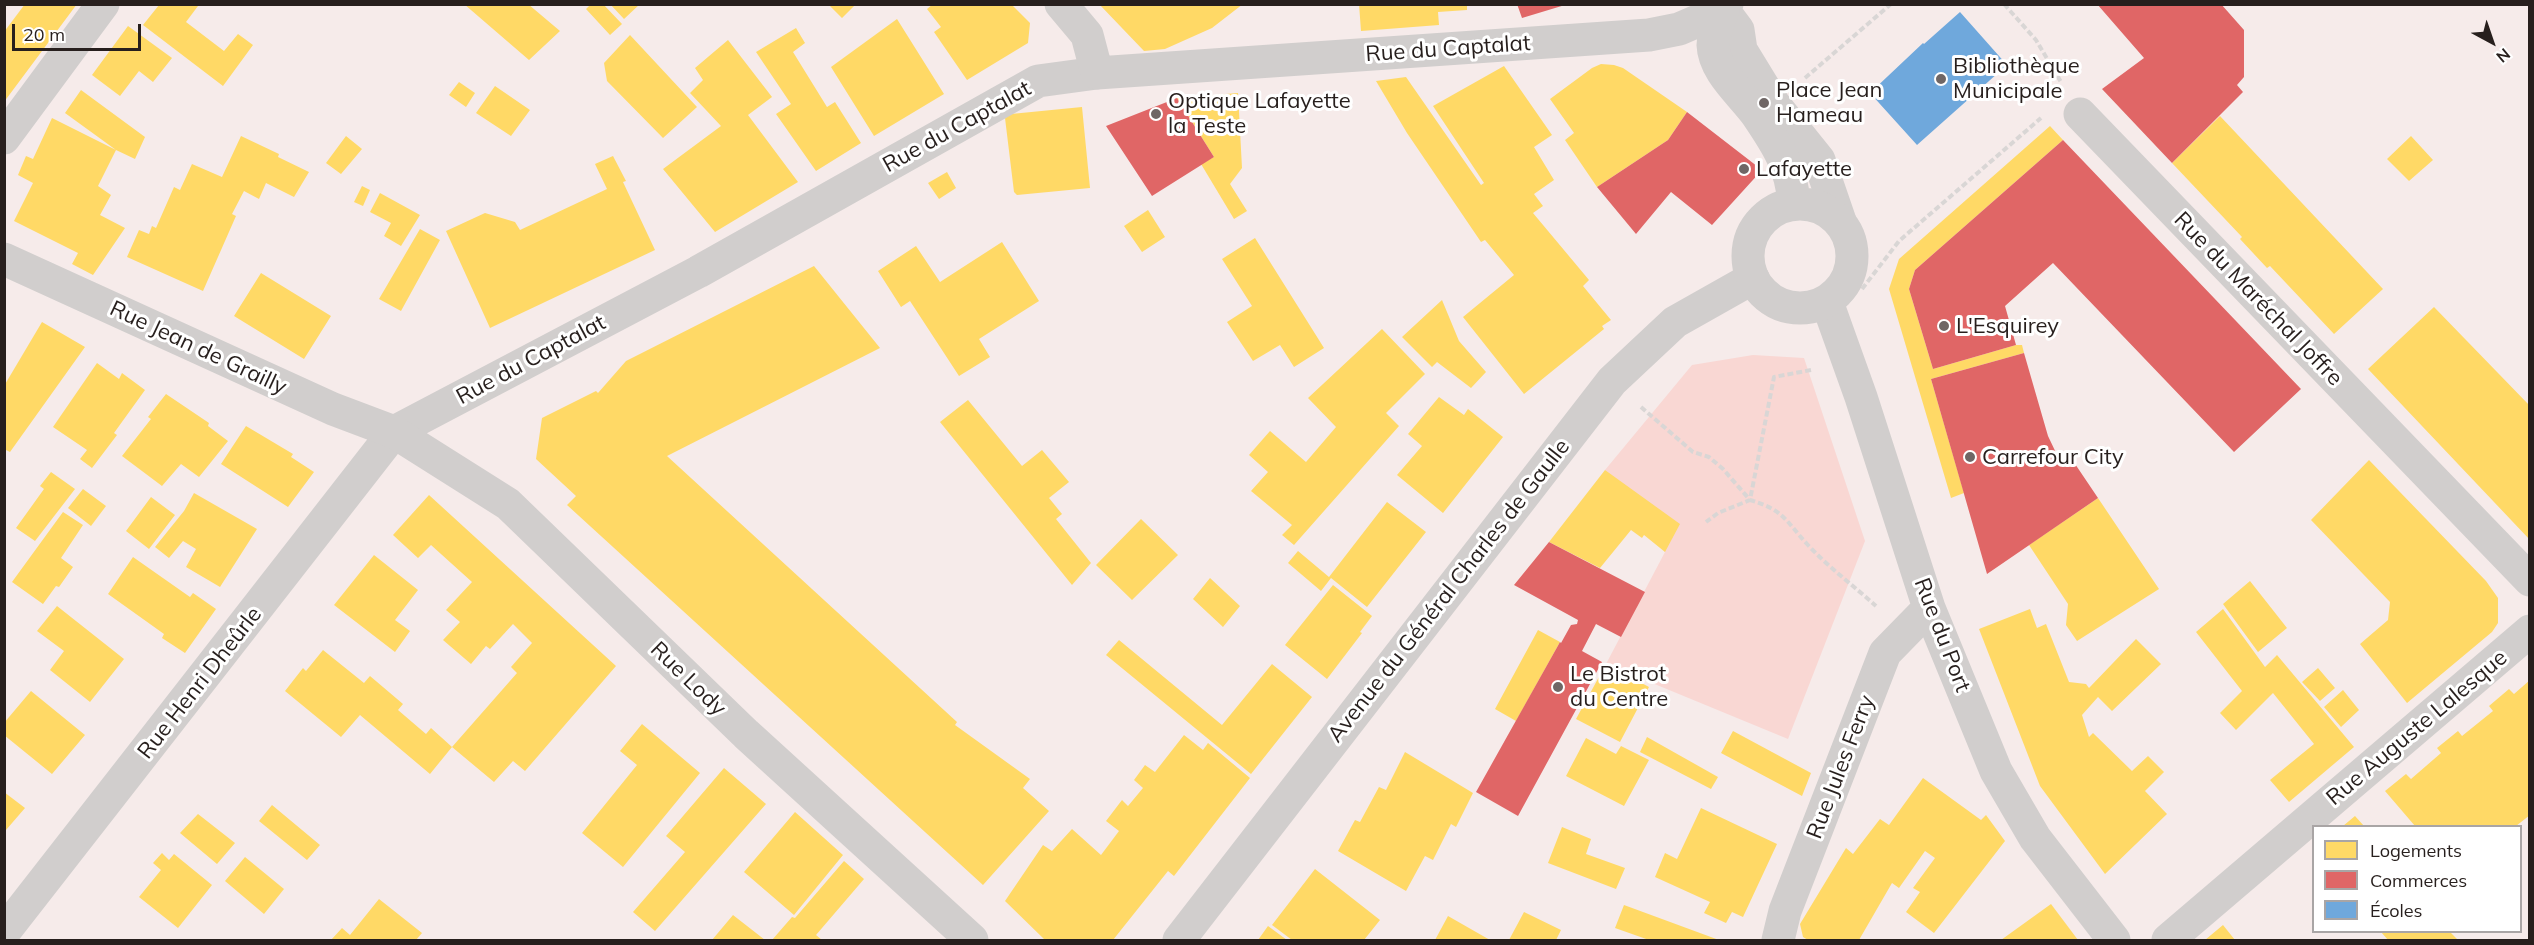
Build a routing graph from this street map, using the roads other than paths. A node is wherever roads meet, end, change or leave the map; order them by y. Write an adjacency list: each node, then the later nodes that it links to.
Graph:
1 (103, 4): 6 (street)
2 (1061, 4): 4 (street)
3 (1725, 7): 4 (street, Rue du Captalat); 7 (street); 8 (street)
4 (1097, 73): 12 (street, Rue du Captalat)
5 (2074, 104): 13 (street, Rue du Maréchal Joffre)
6 (4, 138)
7 (1794, 203): 8 (street); 10 (street)
8 (1840, 221): 11 (street)
9 (4, 259): 12 (street, Rue Jean de Grailly)
10 (1753, 278): 11 (street); 18 (street, Avenue du Général Charles de Gaulle)
11 (1827, 302): 14 (street, Rue du Port)
12 (394, 432): 16 (street, Rue Henri Dheûrle); 17 (street, Rue Lody)
13 (2529, 580)
14 (1929, 608): 19 (street, Rue Jules Ferry); 20 (street, Rue du Port)
15 (2529, 632): 21 (street, Rue Auguste Lalesque)
16 (4, 932)
17 (972, 940)
18 (1179, 940)
19 (1778, 940)
20 (2114, 940)
21 (2168, 940)

